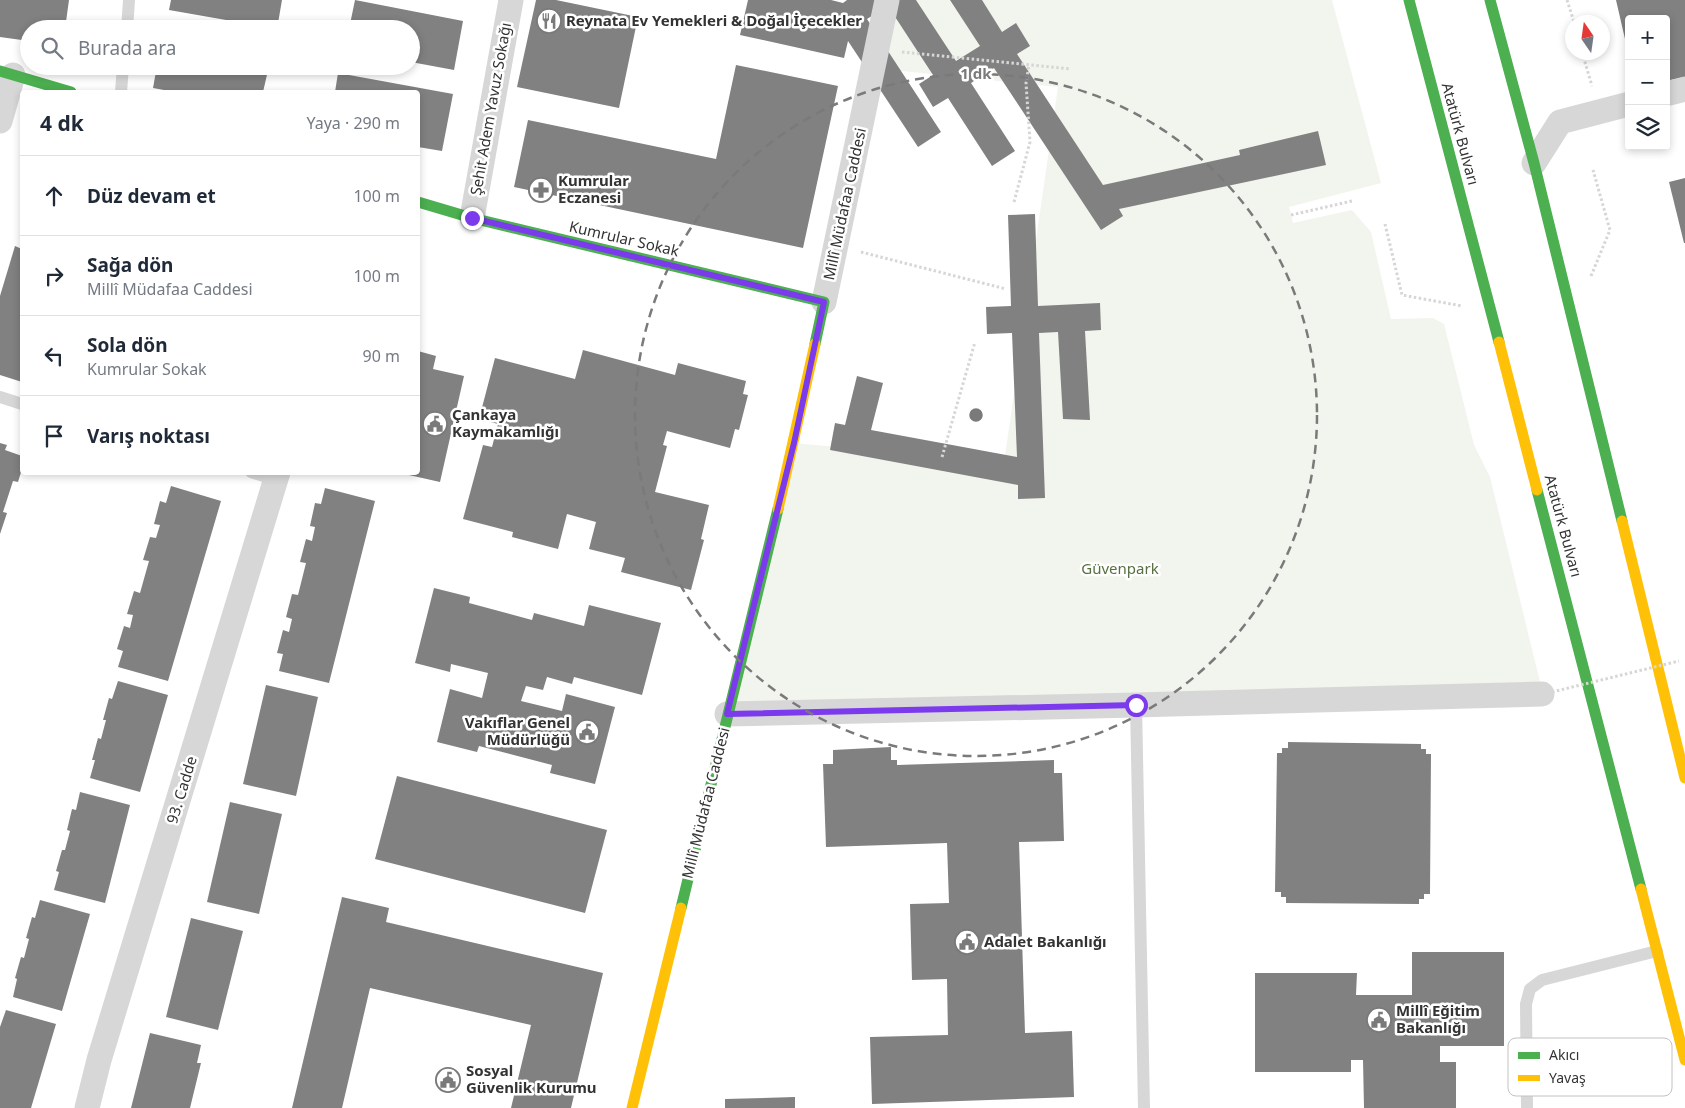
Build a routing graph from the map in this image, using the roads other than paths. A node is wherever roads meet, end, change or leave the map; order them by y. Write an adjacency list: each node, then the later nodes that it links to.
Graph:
1 (129, 0): 6 (lane)
2 (511, 0): 17 (street, Şehit Adem Yavuz Sokağı)
3 (887, 0): 18 (street, Millî Müdafaa Caddesi)
4 (1409, 0): 26 (main road, Atatürk Bulvarı)
5 (1490, 0): 15 (main road)
6 (128, 20)
7 (7, 73): 10 (main road); 14 (street)
8 (122, 75): 11 (lane)
9 (1685, 89): 12 (street)
10 (64, 90)
11 (121, 90)
12 (1670, 93)
13 (1625, 105): 15 (street)
14 (0, 121)
15 (1534, 164): 25 (main road)
16 (420, 203): 17 (main road, Kumrular Sokak)
17 (472, 218): 18 (main road, Kumrular Sokak)
18 (824, 302): 24 (main road, Millî Müdafaa Caddesi)
19 (0, 397): 20 (lane)
20 (20, 403)
21 (277, 476): 29 (street, 93. Cadde)
22 (1547, 693): 23 (street)
23 (1136, 705): 24 (street); 31 (lane)
24 (727, 714): 30 (main road, Millî Müdafaa Caddesi)
25 (1685, 778)
26 (1658, 951): 27 (lane); 28 (main road, Atatürk Bulvarı)
27 (1526, 1038)
28 (1685, 1060)
29 (87, 1108)
30 (632, 1108)
31 (1144, 1108)

